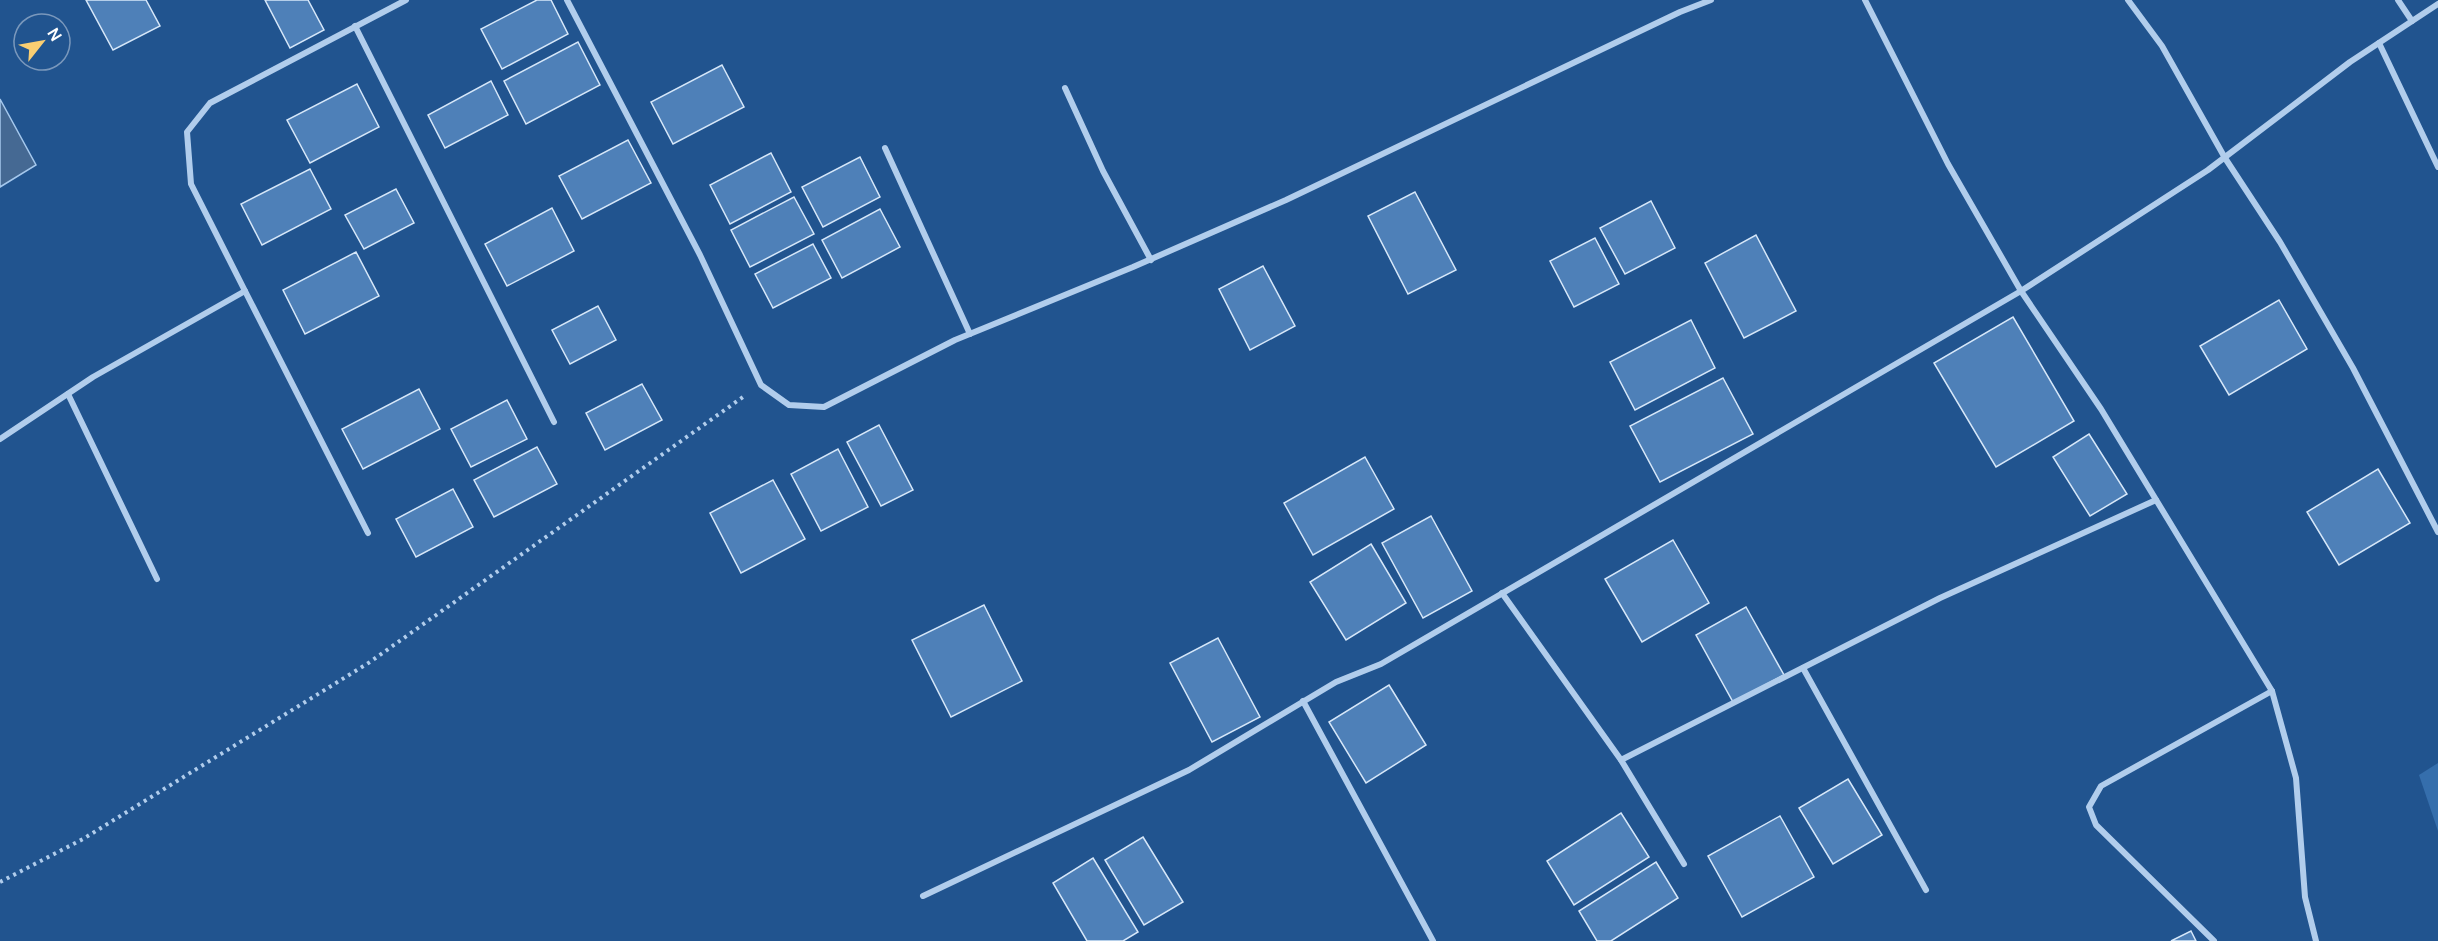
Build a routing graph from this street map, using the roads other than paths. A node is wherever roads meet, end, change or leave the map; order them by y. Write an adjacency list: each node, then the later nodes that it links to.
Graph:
1 (406, 0): 9 (street)
2 (567, 0): 18 (street)
3 (1711, 0): 15 (street)
4 (1865, 0): 17 (street)
5 (2128, 0): 13 (street)
6 (2398, 0): 8 (street)
7 (2438, 4): 8 (street)
8 (2412, 21): 10 (street)
9 (355, 26): 16 (street); 20 (street)
10 (2379, 43): 13 (street); 14 (street)
11 (1065, 88): 15 (street)
12 (885, 148): 18 (street)
13 (2225, 158): 17 (street); 23 (street)
14 (2438, 167)
15 (1151, 260): 18 (street)
16 (245, 291): 19 (street); 24 (street)
17 (2021, 291): 22 (street); 26 (street)
18 (970, 334)
19 (68, 394): 21 (street); 25 (street)
20 (554, 422)
21 (0, 439)
22 (2156, 500): 27 (street); 28 (street)
23 (2438, 532)
24 (368, 533)
25 (158, 579)
26 (1502, 592): 29 (street); 30 (street)
27 (1803, 668): 30 (street); 32 (street)
28 (2272, 691): 35 (street); 36 (street)
29 (1304, 701): 33 (street); 34 (street)
30 (1621, 760): 31 (street)
31 (1684, 864)
32 (1926, 890)
33 (923, 896)
34 (1433, 941)
35 (2214, 941)
36 (2316, 941)

